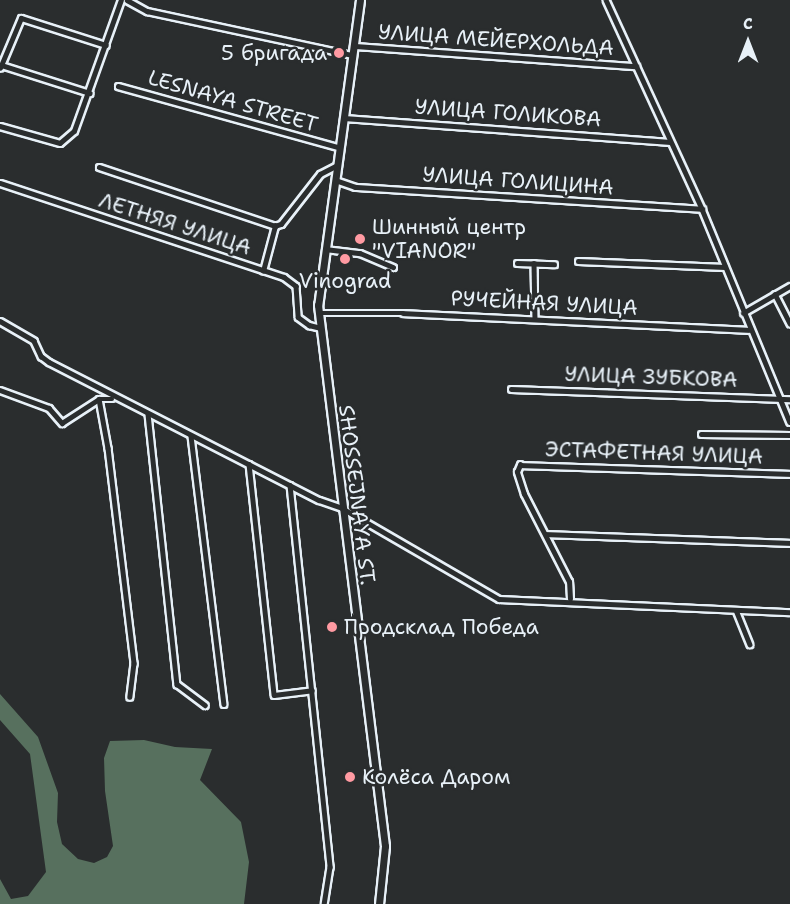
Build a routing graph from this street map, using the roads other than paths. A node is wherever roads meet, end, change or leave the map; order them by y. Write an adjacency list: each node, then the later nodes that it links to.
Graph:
1 (121, 0): 5 (street)
2 (127, 0): 7 (street)
3 (360, 0): 6 (street)
4 (606, 0): 9 (street)
5 (106, 45): 8 (street); 11 (street)
6 (354, 46): 7 (street); 9 (street, УЛИЦА МЕЙЕРХОЛЬДА)
7 (352, 56): 12 (street)
8 (0, 66): 11 (street)
9 (636, 66): 14 (street)
10 (118, 86): 15 (street, LESNAYA STREET)
11 (90, 93): 13 (street)
12 (343, 117): 14 (street, УЛИЦА ГОЛИКОВА); 15 (street)
13 (0, 126)
14 (670, 142): 20 (street)
15 (338, 147): 16 (street)
16 (336, 166): 18 (street); 21 (street)
17 (99, 167): 21 (street)
18 (334, 179): 20 (street, УЛИЦА ГОЛИЦИНА); 22 (street)
19 (0, 183): 29 (street, ЛЕТНЯЯ УЛИЦА)
20 (702, 209): 28 (street)
21 (275, 226): 29 (street)
22 (325, 249): 27 (street); 32 (street)
23 (578, 261): 28 (street)
24 (517, 263): 25 (street)
25 (534, 263): 26 (street); 34 (street)
26 (554, 264)
27 (393, 267)
28 (725, 267): 33 (street)
29 (263, 271): 37 (street, ЛЕТНЯЯ УЛИЦА)
30 (790, 286): 31 (street)
31 (775, 294): 33 (street); 36 (street)
32 (319, 313): 34 (street, РУЧЕЙНАЯ УЛИЦА); 37 (street, SHOSSEJNAYA ST.)
33 (742, 313): 38 (street)
34 (535, 319): 38 (street, РУЧЕЙНАЯ УЛИЦА)
35 (0, 321): 42 (street)
36 (790, 323)
37 (321, 328): 53 (street, SHOSSEJNAYA ST.)
38 (749, 330): 43 (street)
39 (511, 389): 43 (street, УЛИЦА ЗУБКОВА)
40 (0, 390): 41 (street)
41 (99, 399): 42 (street); 61 (street)
42 (115, 399): 45 (street)
43 (779, 399): 44 (street, УЛИЦА ЗУБКОВА); 46 (street)
44 (790, 399)
45 (148, 414): 49 (street); 63 (street)
46 (790, 422)
47 (701, 434): 48 (street)
48 (790, 435)
49 (191, 436): 50 (street); 62 (street)
50 (249, 465): 52 (street); 60 (street)
51 (790, 474): 54 (street, ЭСТАФЕТНАЯ УЛИЦА)
52 (290, 485): 53 (street); 60 (street)
53 (342, 508): 56 (street); 65 (street, SHOSSEJNAYA ST.)
54 (546, 534): 55 (street); 56 (street)
55 (790, 543)
56 (570, 599): 57 (street)
57 (736, 610): 58 (street); 59 (street)
58 (790, 612)
59 (750, 644)
60 (312, 690): 64 (street)
61 (130, 697)
62 (224, 704)
63 (205, 705)
64 (324, 904)
65 (379, 904)

